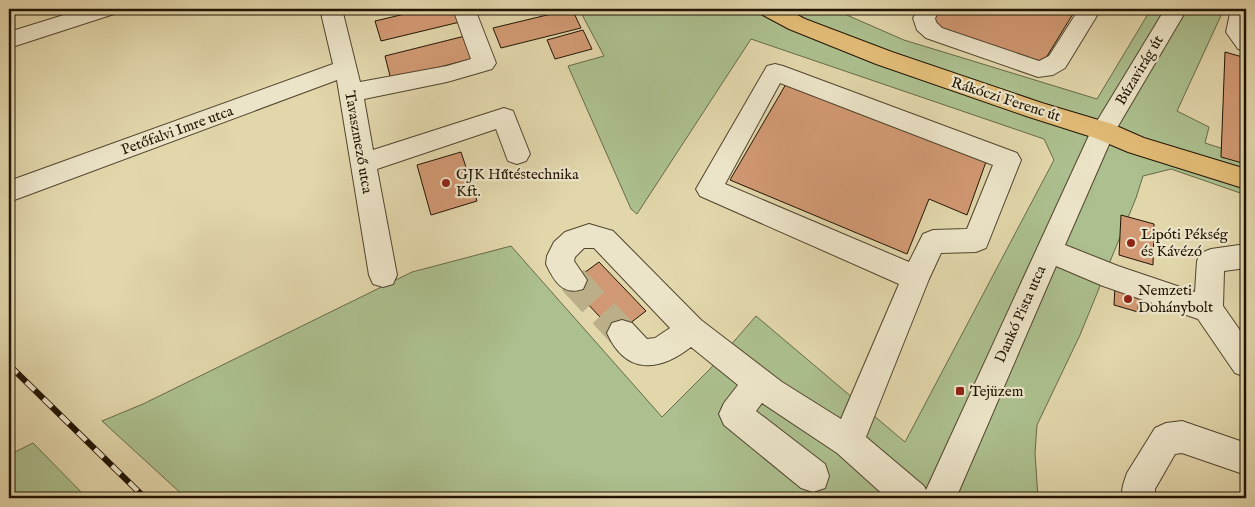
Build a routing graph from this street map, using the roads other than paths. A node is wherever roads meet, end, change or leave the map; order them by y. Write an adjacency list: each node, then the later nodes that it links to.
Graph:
1 (106, 9): 9 (street)
2 (331, 9): 11 (street, Tavaszmező utca)
3 (464, 9): 12 (street)
4 (769, 9): 13 (main road, Rákóczi Ferenc út)
5 (930, 9): 6 (street)
6 (1090, 9)
7 (1176, 9): 13 (street, Búzavirág út)
8 (1242, 9): 10 (street)
9 (9, 40)
10 (1246, 43)
11 (346, 68): 12 (street, Tavaszmező utca); 17 (street, Petőfalvi Imre utca)
12 (350, 93): 15 (street, Tavaszmező utca)
13 (1103, 131): 16 (main road, Rákóczi Ferenc út); 18 (street, Dankó Pista utca)
14 (517, 154): 15 (street)
15 (363, 163): 20 (street, Tavaszmező utca)
16 (1246, 179)
17 (9, 192)
18 (1048, 251): 23 (street); 32 (street, Dankó Pista utca)
19 (1246, 256): 23 (street)
20 (383, 275)
21 (915, 278): 21 (street); 28 (street)
22 (573, 280): 24 (street)
23 (1208, 310): 26 (street)
24 (690, 329): 25 (street); 27 (street)
25 (622, 333)
26 (1246, 363)
27 (758, 382): 28 (street); 30 (street)
28 (848, 442): 31 (street)
29 (1246, 459): 33 (street)
30 (813, 476)
31 (912, 498)
32 (939, 498)
33 (1138, 498)

